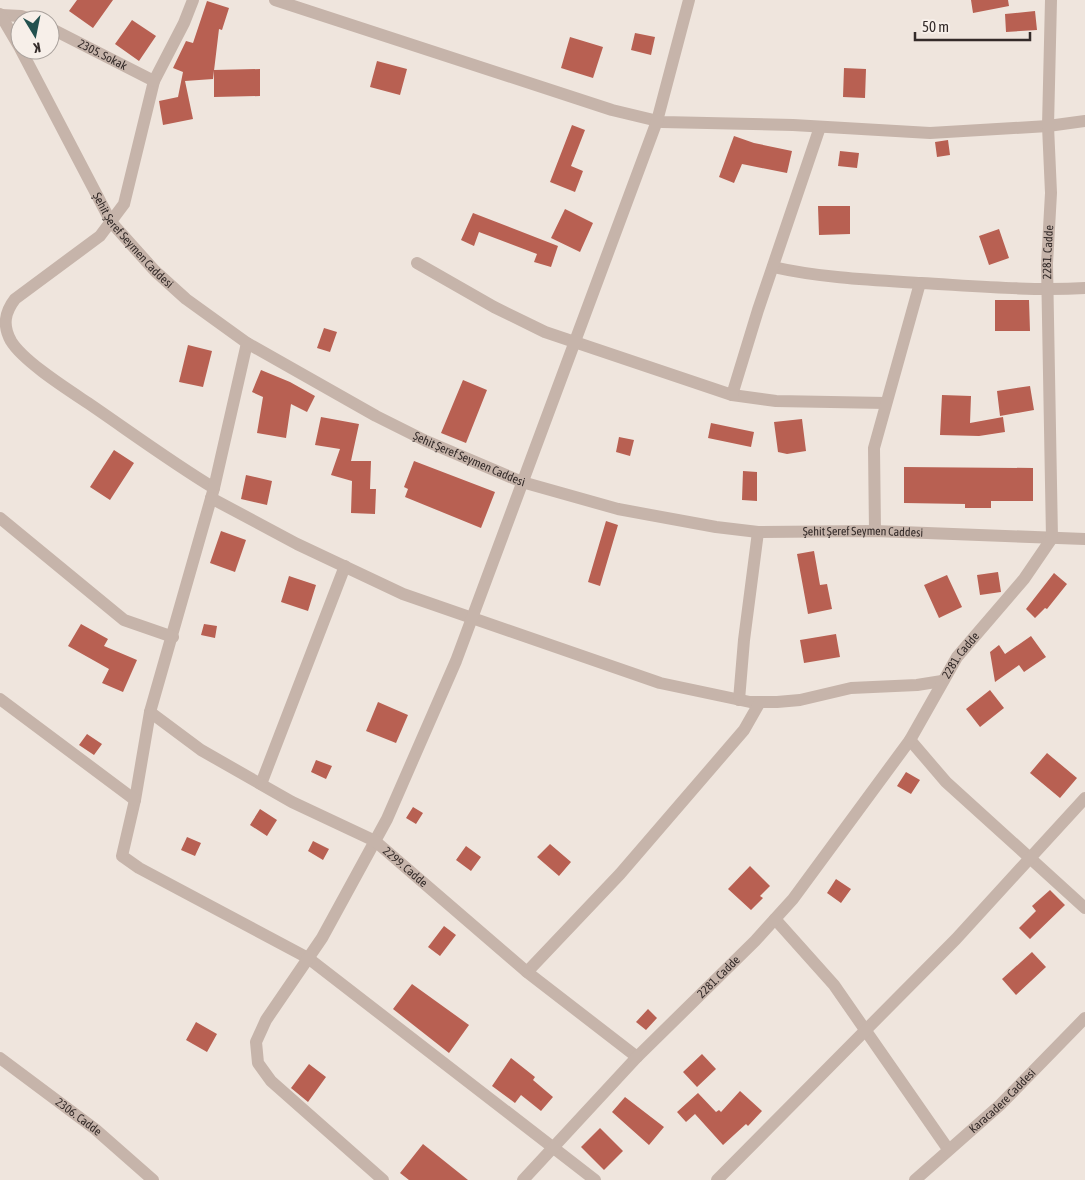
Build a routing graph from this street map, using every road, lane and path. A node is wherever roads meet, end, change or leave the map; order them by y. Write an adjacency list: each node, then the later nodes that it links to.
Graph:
1 (193, 0): 9 (street)
2 (275, 0): 10 (street)
3 (689, 0): 10 (street)
4 (1051, 0): 12 (street, 2281. Cadde)
5 (0, 14): 6 (street, Şehit Şeref Seymen Caddesi)
6 (10, 31)
7 (60, 33): 9 (street, 2305. Sokak)
8 (27, 60): 14 (street, Şehit Şeref Seymen Caddesi)
9 (154, 81): 14 (street)
10 (656, 121): 13 (street); 21 (street)
11 (1085, 121): 12 (street)
12 (1048, 126): 13 (street); 18 (street, 2281. Cadde)
13 (820, 127): 16 (street)
14 (111, 222): 20 (street, Şehit Şeref Seymen Caddesi); 25 (street)
15 (417, 263): 21 (street)
16 (773, 267): 17 (street); 22 (street)
17 (920, 283): 18 (street); 23 (street)
18 (1048, 288): 19 (street); 29 (street, 2281. Cadde)
19 (1085, 288)
20 (246, 343): 24 (street, Şehit Şeref Seymen Caddesi); 25 (street)
21 (574, 343): 22 (street); 24 (street)
22 (732, 395): 23 (street)
23 (886, 403): 27 (street)
24 (522, 482): 28 (street, Şehit Şeref Seymen Caddesi); 32 (street)
25 (212, 493): 31 (street); 33 (street)
26 (0, 518): 33 (street)
27 (875, 531): 28 (street, Şehit Şeref Seymen Caddesi); 29 (street, Şehit Şeref Seymen Caddesi)
28 (758, 532): 36 (street)
29 (1052, 538): 30 (street, Şehit Şeref Seymen Caddesi); 34 (street, 2281. Cadde)
30 (1085, 539)
31 (345, 566): 32 (street); 40 (street)
32 (472, 619): 36 (street); 43 (street)
33 (173, 637): 38 (street)
34 (942, 681): 37 (street); 39 (street, 2281. Cadde)
35 (0, 699): 42 (street)
36 (739, 700): 37 (street)
37 (760, 702): 48 (street)
38 (150, 712): 40 (street, 2299. Cadde); 42 (street)
39 (910, 740): 44 (street); 46 (street, 2281. Cadde)
40 (261, 784): 43 (street, 2299. Cadde)
41 (1085, 798): 44 (street)
42 (135, 800): 47 (street)
43 (375, 841): 47 (street); 48 (street, 2299. Cadde)
44 (1030, 859): 45 (street); 50 (street)
45 (1085, 908)
46 (775, 918): 50 (street); 51 (street, 2281. Cadde)
47 (308, 958): 53 (street); 56 (street)
48 (527, 972): 51 (street, 2299. Cadde)
49 (1085, 1018): 54 (street, Karacadere Caddesi)
50 (866, 1030): 54 (street); 59 (street)
51 (638, 1057): 53 (street, 2281. Cadde)
52 (0, 1058): 55 (street, 2306. Cadde)
53 (553, 1147): 57 (street, 2281. Cadde); 58 (street)
54 (948, 1149): 60 (street, Karacadere Caddesi)
55 (153, 1180)
56 (383, 1180)
57 (523, 1180)
58 (595, 1180)
59 (717, 1180)
60 (914, 1180)

